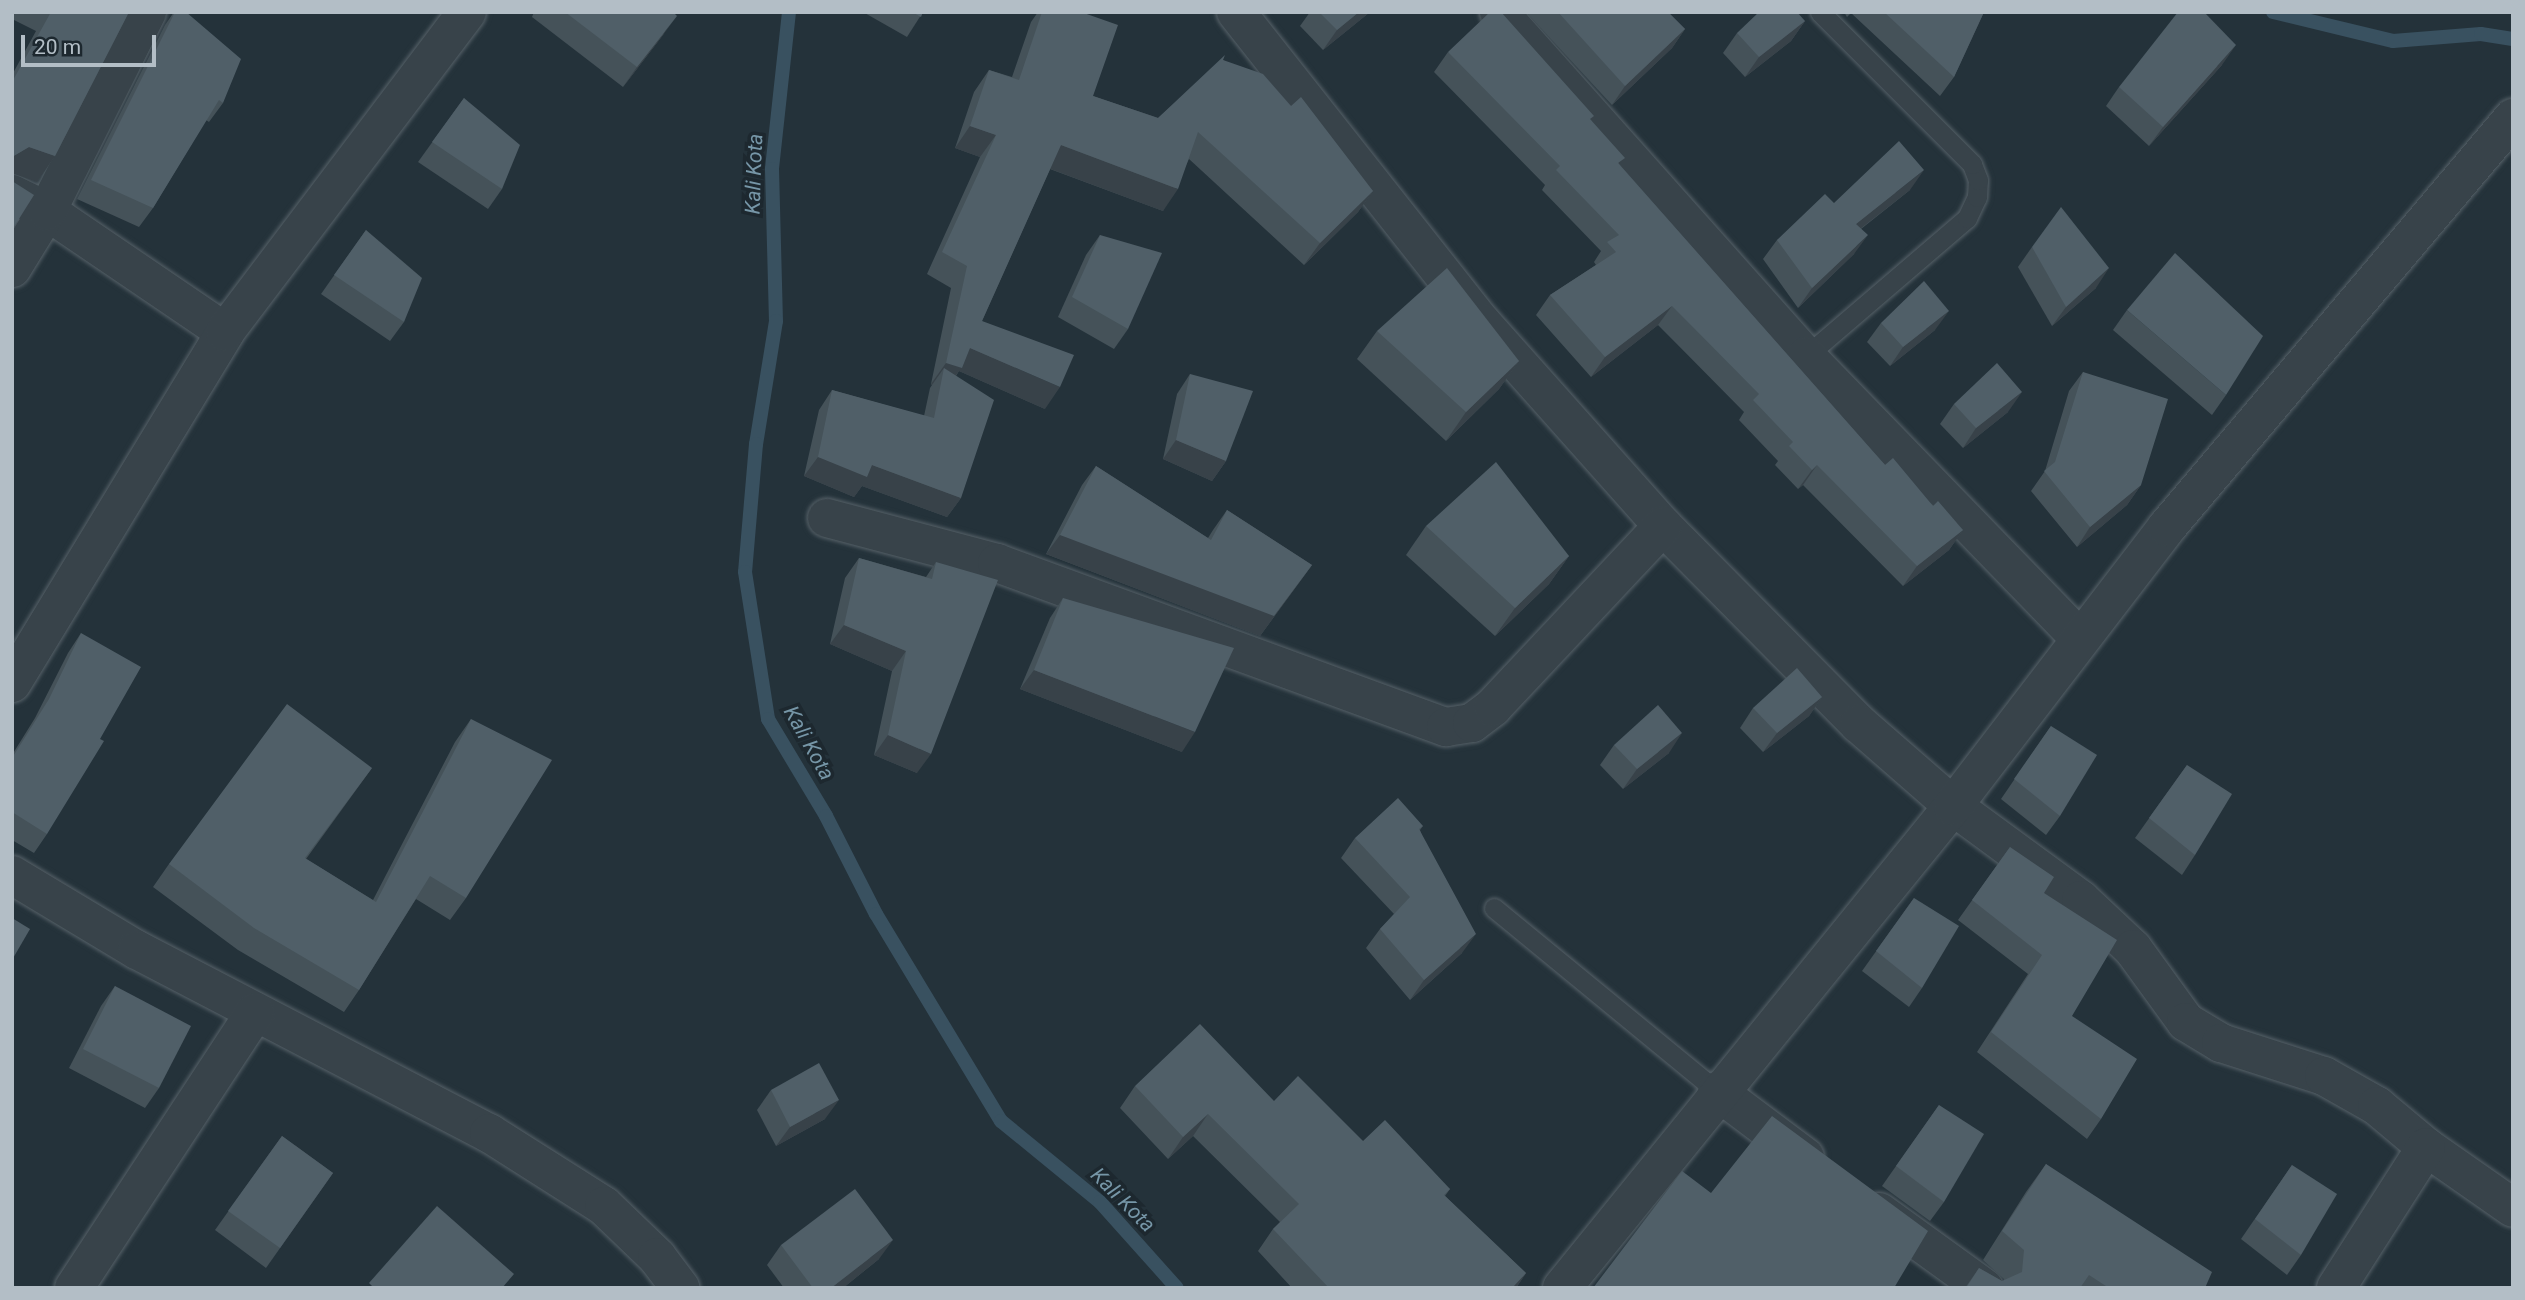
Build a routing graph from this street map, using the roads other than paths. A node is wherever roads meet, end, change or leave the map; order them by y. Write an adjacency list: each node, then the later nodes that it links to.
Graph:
1 (147, 12): 8 (street)
2 (467, 12): 10 (street)
3 (1236, 12): 13 (street)
4 (1499, 12): 11 (street)
5 (1820, 12): 11 (lane)
6 (2513, 118): 14 (street)
7 (12, 194): 8 (street)
8 (47, 211): 9 (street); 10 (street)
9 (12, 268)
10 (225, 332): 15 (street)
11 (1806, 356): 14 (street)
12 (827, 518): 13 (street)
13 (1663, 526): 16 (street)
14 (2079, 638): 16 (street)
15 (12, 683)
16 (1952, 806): 20 (street); 21 (street)
17 (12, 875): 19 (street)
18 (1494, 908): 20 (lane)
19 (255, 1012): 24 (street); 25 (street)
20 (1717, 1091): 23 (street); 26 (street)
21 (2426, 1147): 22 (street); 27 (street)
22 (2513, 1208)
23 (1566, 1287)
24 (74, 1288)
25 (680, 1288)
26 (1984, 1288)
27 (2336, 1288)

